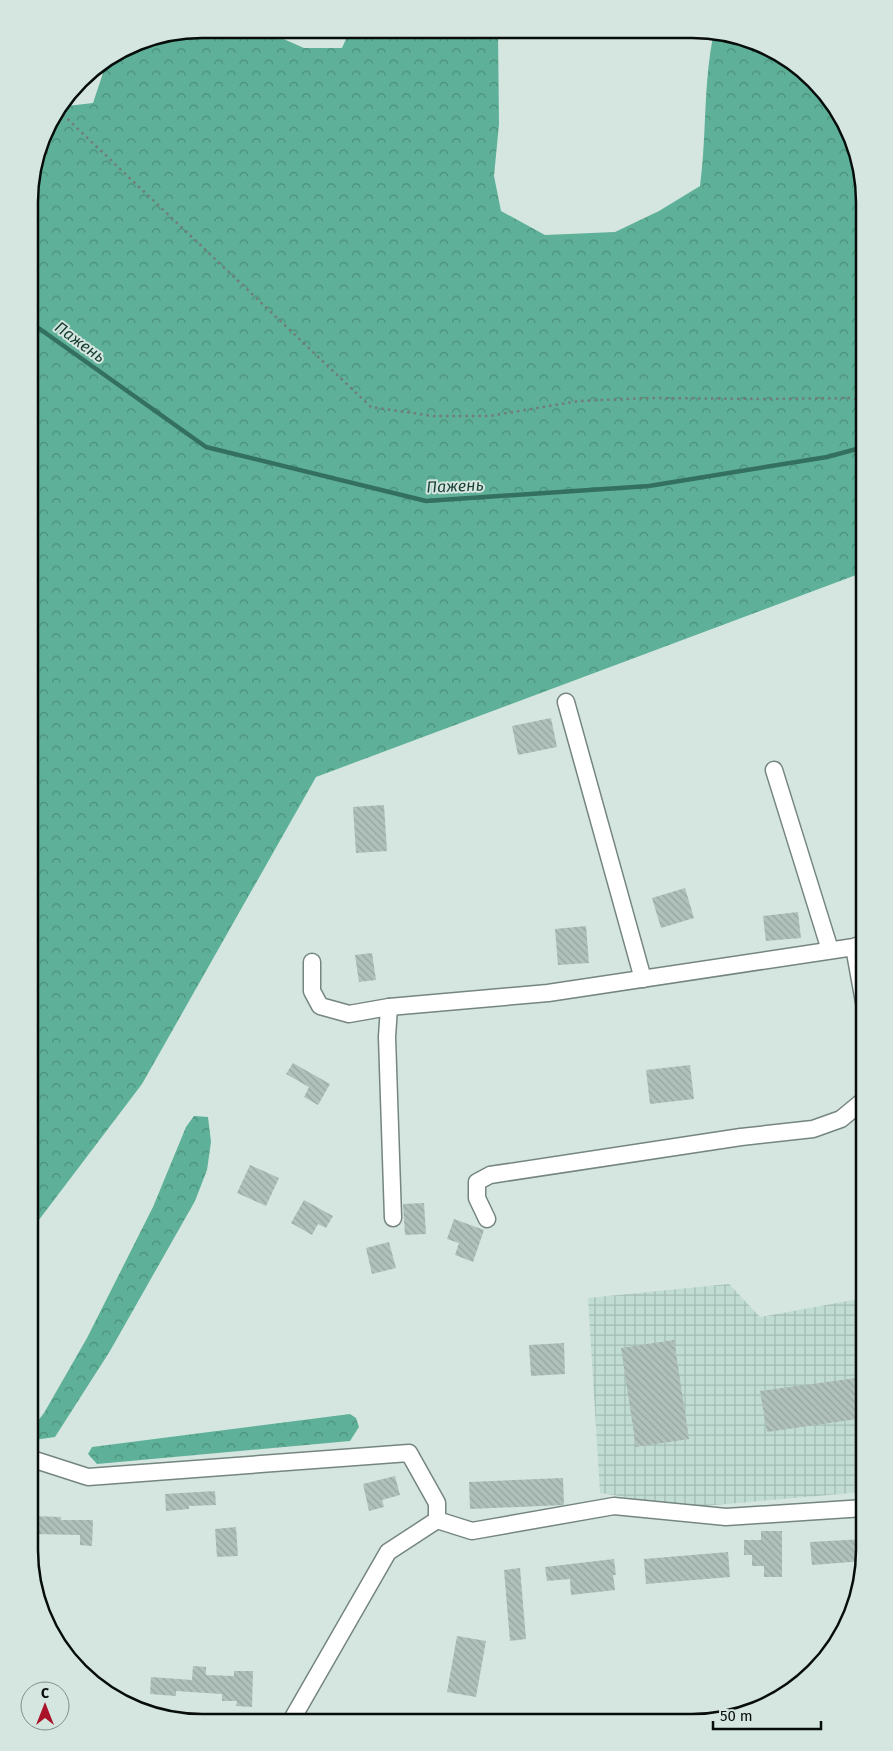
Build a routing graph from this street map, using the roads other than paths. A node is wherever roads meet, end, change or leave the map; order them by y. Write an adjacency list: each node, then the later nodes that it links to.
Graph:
1 (566, 702): 6 (street)
2 (774, 770): 4 (street)
3 (855, 946): 4 (street)
4 (830, 950): 6 (street)
5 (312, 962): 7 (street)
6 (643, 979): 7 (street)
7 (389, 1008): 9 (street)
8 (855, 1107): 10 (street)
9 (393, 1218)
10 (487, 1219)
11 (38, 1461): 13 (street)
12 (855, 1509): 13 (street)
13 (437, 1520): 14 (street)
14 (295, 1714)

